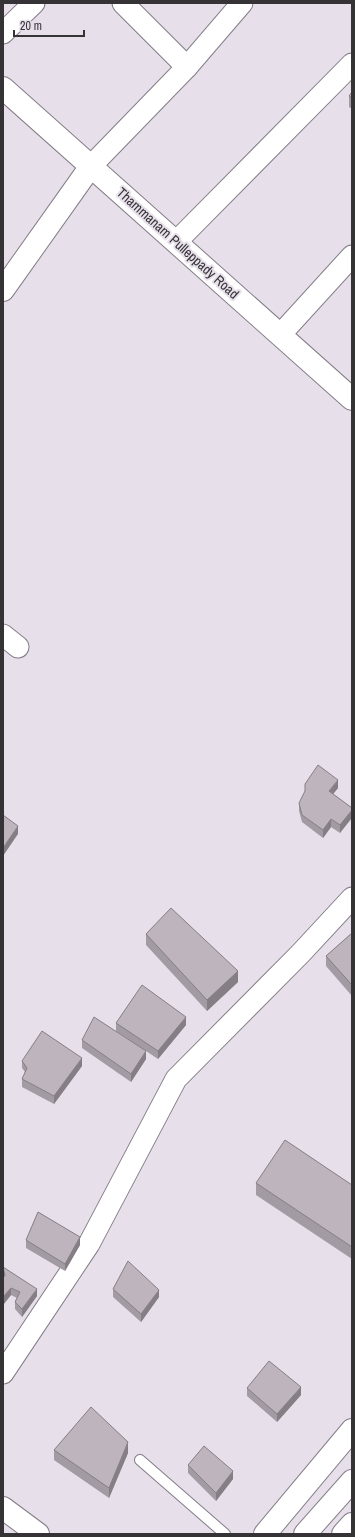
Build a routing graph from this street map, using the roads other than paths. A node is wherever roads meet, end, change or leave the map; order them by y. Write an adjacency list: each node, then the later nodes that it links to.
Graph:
1 (34, 3): 4 (street)
2 (123, 3): 6 (street)
3 (242, 3): 6 (street)
4 (3, 33)
5 (352, 64): 9 (street)
6 (187, 66): 8 (street)
7 (3, 88): 8 (main road, Thammanam Pulleppady Road)
8 (91, 166): 9 (main road, Thammanam Pulleppady Road); 11 (main road)
9 (176, 242): 12 (main road, Thammanam Pulleppady Road)
10 (352, 256): 12 (street)
11 (3, 290)
12 (280, 335): 13 (main road, Thammanam Pulleppady Road)
13 (352, 399)
14 (352, 898): 15 (street)
15 (3, 1373)
16 (352, 1430): 23 (main road)
17 (140, 1460): 22 (lane)
18 (352, 1481): 24 (main road)
19 (3, 1508): 21 (main road)
20 (352, 1524): 25 (main road)
21 (38, 1534)
22 (225, 1534)
23 (265, 1534)
24 (305, 1534)
25 (343, 1534)

